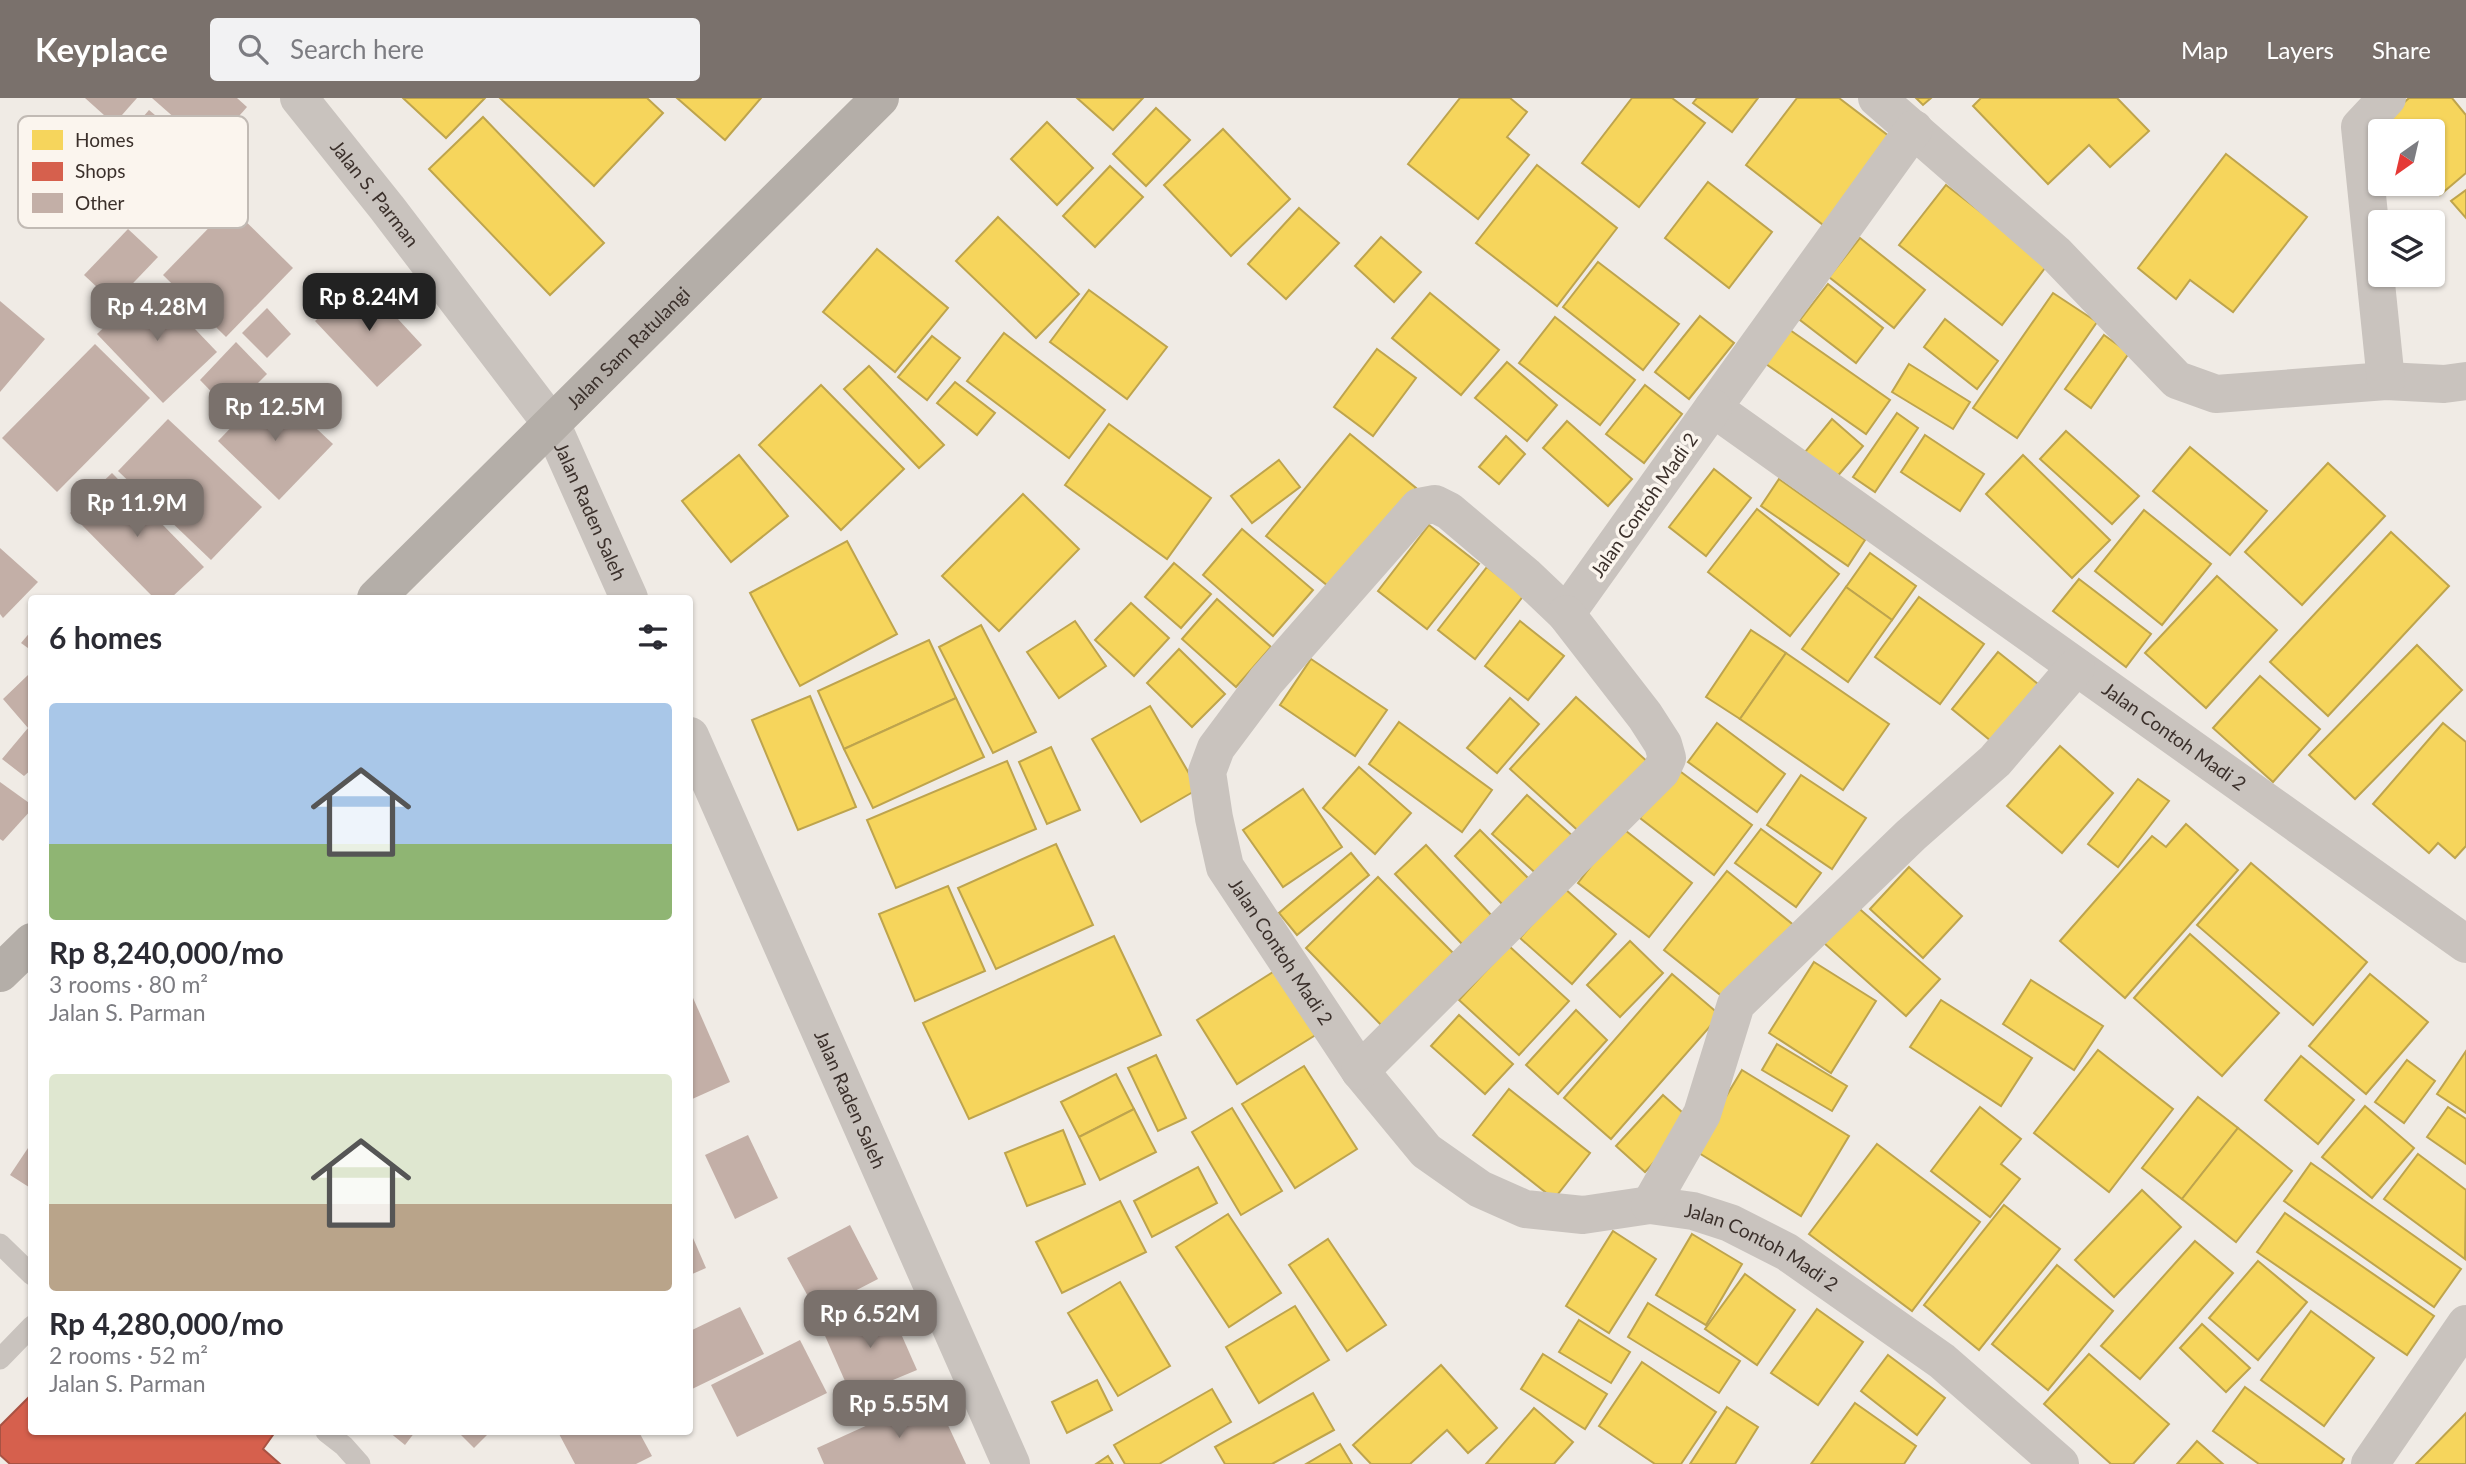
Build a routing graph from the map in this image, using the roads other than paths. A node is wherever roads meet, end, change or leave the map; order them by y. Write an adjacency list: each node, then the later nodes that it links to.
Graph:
1 (299, 98): 9 (street, Jalan S. Parman)
2 (880, 98): 9 (highway, Jalan Sam Ratulangi)
3 (1877, 98): 5 (street)
4 (2386, 98): 6 (street)
5 (1914, 129): 6 (street); 8 (street, Jalan Contoh Madi 2)
6 (2386, 381): 7 (street)
7 (2466, 382)
8 (1713, 408): 12 (street, Jalan Contoh Madi 2); 13 (street, Jalan Contoh Madi 2)
9 (551, 423): 10 (highway, Jalan Sam Ratulangi); 11 (street, Jalan Raden Saleh)
10 (379, 595)
11 (628, 595)
12 (1566, 614): 18 (street); 18 (street, Jalan Contoh Madi 2)
13 (2076, 667): 15 (street, Jalan Contoh Madi 2); 19 (street)
14 (693, 743): 27 (street, Jalan Raden Saleh)
15 (2466, 944)
16 (28, 946): 17 (highway)
17 (0, 973)
18 (1360, 1071): 19 (street, Jalan Contoh Madi 2)
19 (1650, 1205): 28 (street, Jalan Contoh Madi 2)
20 (4, 1256): 21 (lane)
21 (28, 1272)
22 (2466, 1324): 29 (street)
23 (28, 1330): 24 (lane)
24 (0, 1359)
25 (330, 1435): 26 (lane)
26 (360, 1464)
27 (1011, 1464)
28 (2060, 1464)
29 (2370, 1464)

